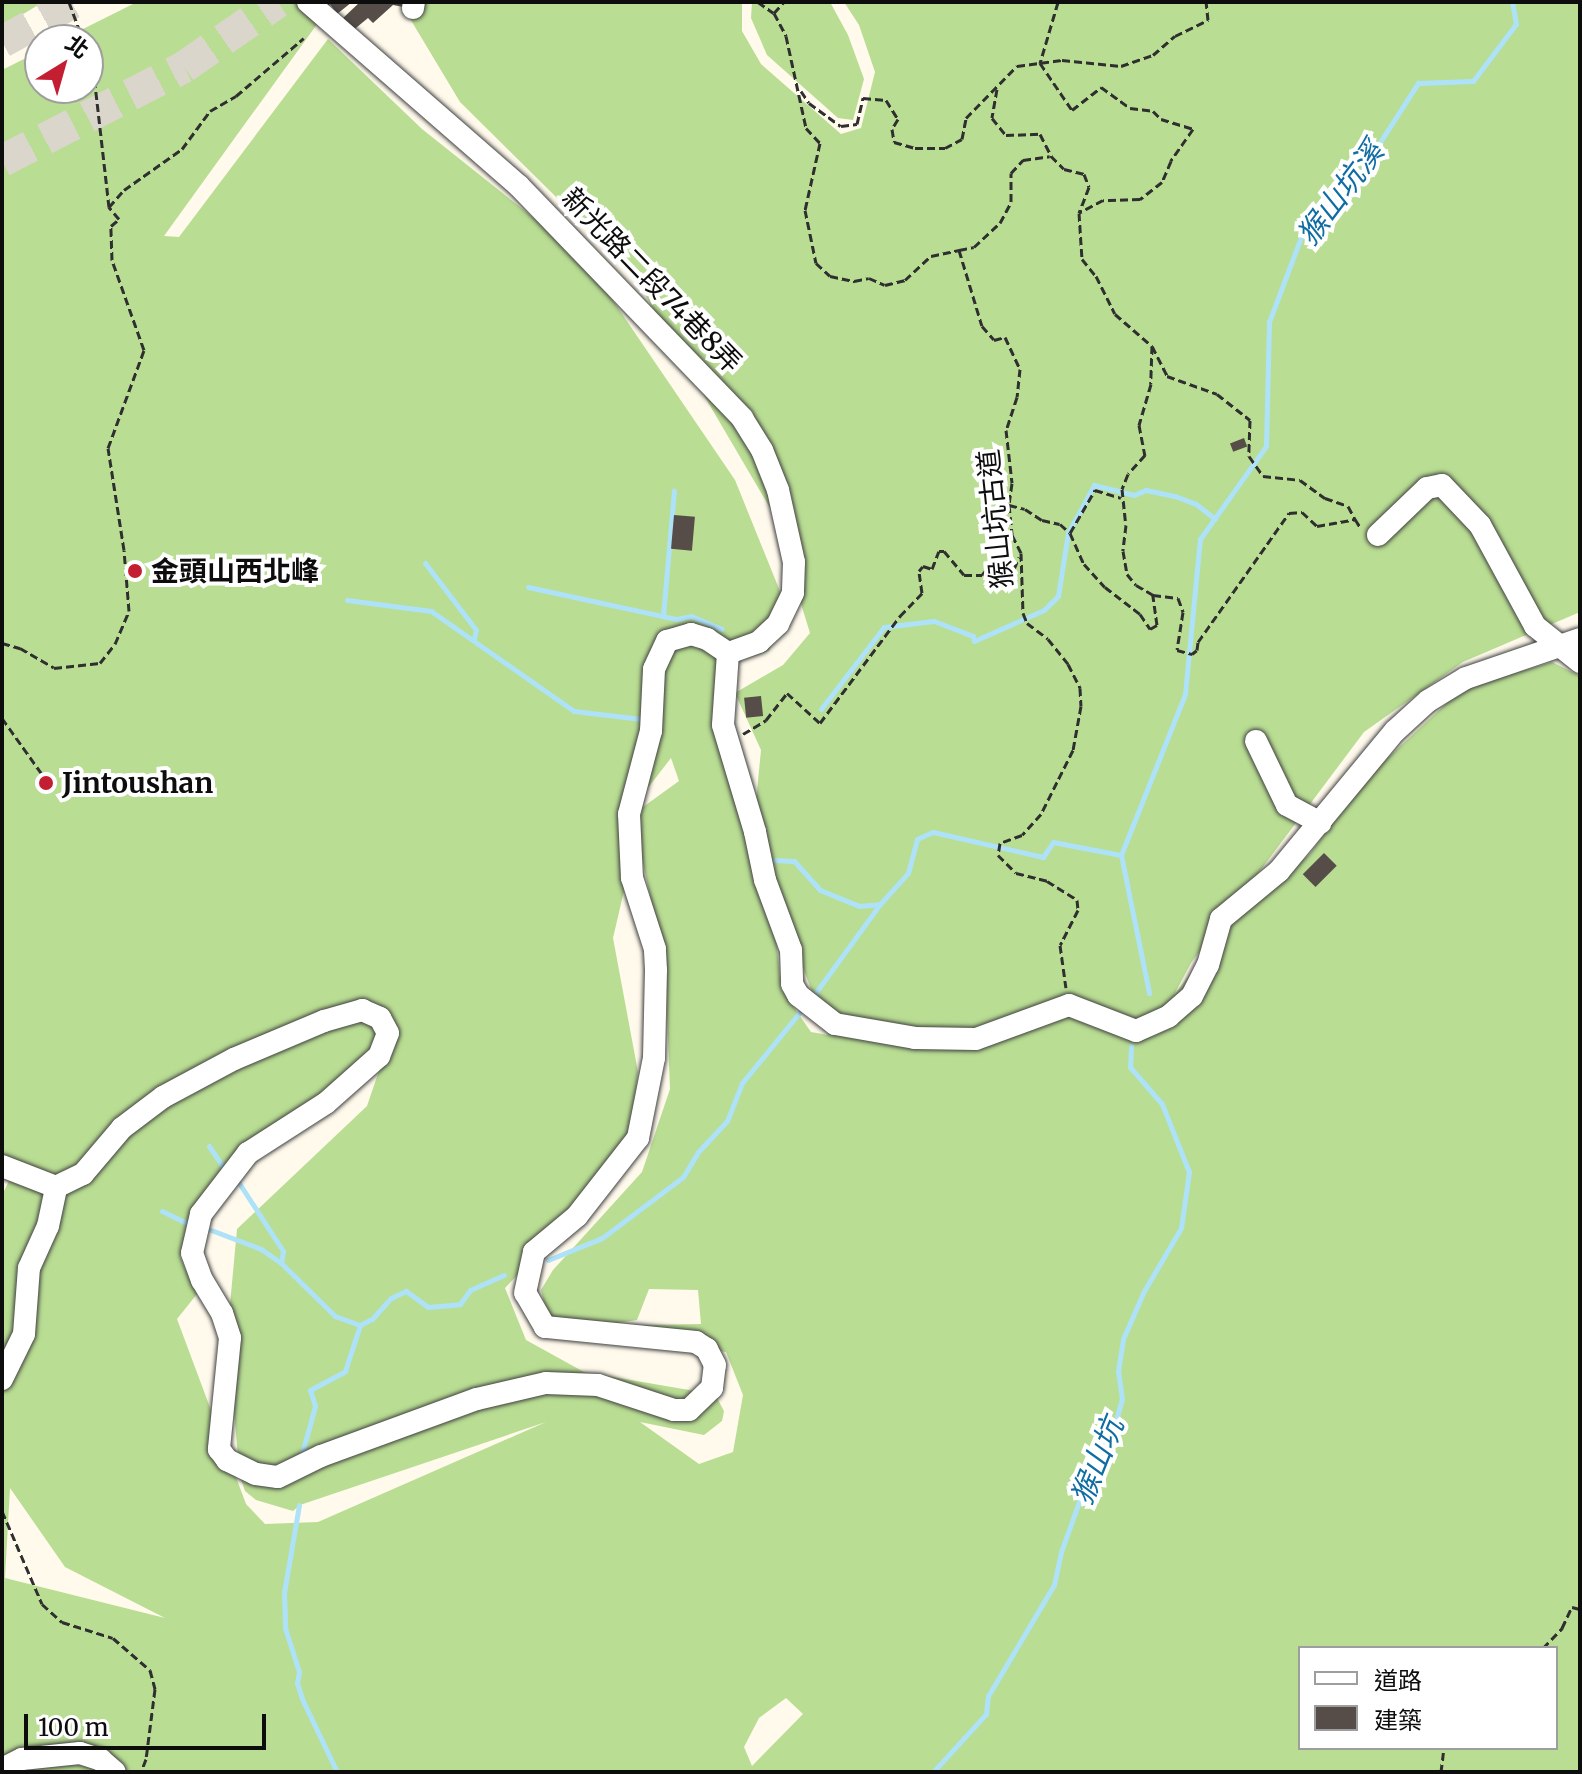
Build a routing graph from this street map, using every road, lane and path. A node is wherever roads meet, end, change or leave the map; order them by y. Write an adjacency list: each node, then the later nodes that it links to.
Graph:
1 (69, 2): 9 (path)
2 (308, 2): 29 (street, 新光路二段74巷8弄)
3 (745, 2): 4 (path)
4 (757, 2): 8 (path)
5 (784, 2): 8 (path)
6 (1058, 2): 11 (path)
7 (1206, 2): 11 (path)
8 (774, 13): 12 (path)
9 (77, 24)
10 (304, 38): 16 (path)
11 (1040, 63): 13 (path); 17 (path)
12 (800, 89): 13 (path); 18 (path)
13 (997, 89): 15 (path)
14 (97, 104): 16 (path)
15 (1051, 156): 17 (path); 18 (path)
16 (109, 207): 27 (path)
17 (1079, 213): 19 (path)
18 (959, 250): 21 (path, 猴山坑古道)
19 (1152, 346): 20 (path); 22 (path)
20 (1121, 498): 23 (path); 26 (path)
21 (1009, 505): 23 (path); 25 (path, 猴山坑古道)
22 (1355, 519): 24 (path); 26 (path)
23 (1068, 531): 26 (path)
24 (1378, 535): 28 (street)
25 (1021, 553): 33 (path); 36 (path, 猴山坑古道)
26 (1153, 595)
27 (2, 643)
28 (1570, 644): 30 (street); 35 (street)
29 (728, 653): 33 (street); 38 (street)
30 (1580, 662)
31 (2, 718): 34 (path)
32 (1256, 741): 35 (street)
33 (727, 744): 36 (street)
34 (47, 781)
35 (1321, 823): 36 (street)
36 (1069, 1005)
37 (2, 1166): 38 (street)
38 (56, 1187): 39 (street)
39 (2, 1379)
40 (2, 1511): 46 (path)
41 (1580, 1609): 42 (path)
42 (1545, 1646)
43 (1444, 1750): 47 (path)
44 (2, 1769): 45 (street)
45 (115, 1772)
46 (141, 1772)
47 (1441, 1772)

